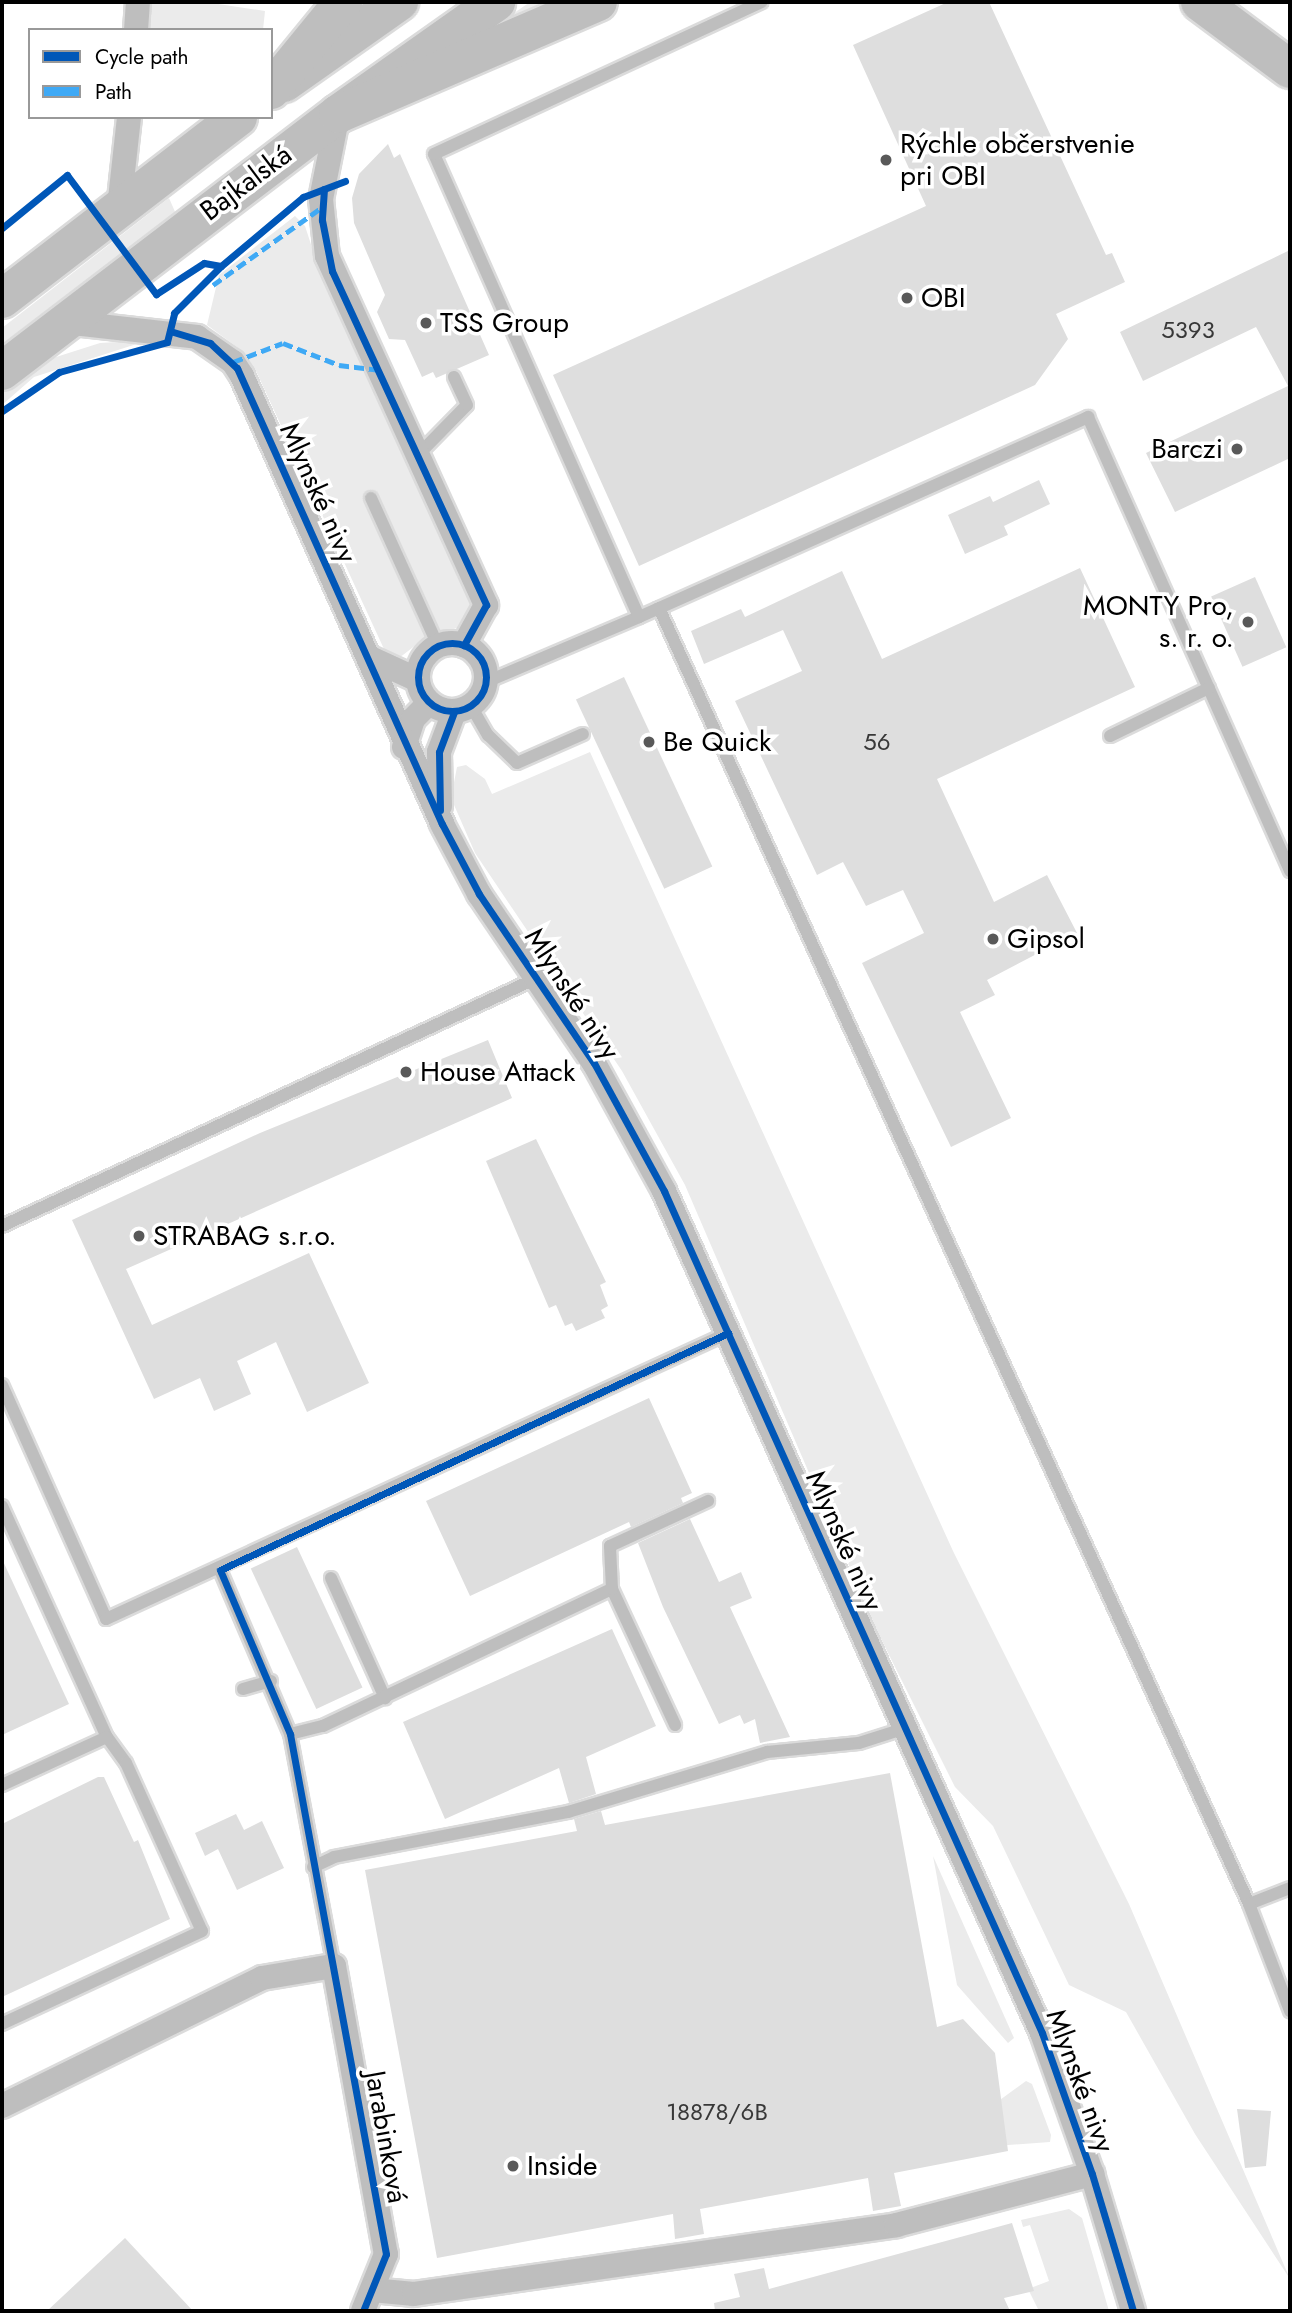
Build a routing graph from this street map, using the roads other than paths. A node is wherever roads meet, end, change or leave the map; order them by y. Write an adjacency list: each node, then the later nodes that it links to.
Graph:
1 (138, 2): 8 (street)
2 (343, 2): 10 (main road)
3 (399, 2): 11 (main road)
4 (496, 2): 12 (main road, Bajkalská)
5 (598, 2): 12 (main road)
6 (761, 2): 23 (lane)
7 (1200, 2): 9 (main road)
8 (136, 28)
9 (1290, 69)
10 (273, 89)
11 (273, 90)
12 (338, 114): 17 (main road, Bajkalská); 20 (street)
13 (129, 119): 15 (street)
14 (235, 119): 15 (main road, Bajkalská)
15 (119, 208): 16 (main road, Bajkalská)
16 (2, 299)
17 (64, 322): 18 (main road, Bajkalská); 26 (street, Mlynské nivy)
18 (2, 371)
19 (454, 377): 20 (lane)
20 (417, 456): 24 (street)
21 (371, 498): 25 (lane)
22 (659, 608): 23 (lane); 29 (lane); 56 (lane)
23 (639, 617): 28 (lane)
24 (464, 645): 25 (street); 28 (street)
25 (438, 646): 27 (street)
26 (368, 657): 27 (street); 34 (street, Mlynské nivy)
27 (418, 680): 30 (street)
28 (486, 682): 31 (street, Mlynské nivy)
29 (1209, 688): 33 (lane); 36 (lane)
30 (429, 703): 31 (street); 34 (street)
31 (462, 709): 32 (lane); 35 (street, Mlynské nivy)
32 (583, 734)
33 (1110, 736)
34 (404, 747): 35 (street, Mlynské nivy)
35 (442, 824): 37 (street, Mlynské nivy)
36 (1290, 871)
37 (537, 978): 38 (lane); 39 (street, Mlynské nivy)
38 (2, 1226)
39 (728, 1333): 43 (lane); 50 (street, Mlynské nivy)
40 (2, 1385): 43 (lane)
41 (708, 1501): 45 (lane)
42 (2, 1506): 52 (lane)
43 (220, 1570): 46 (lane)
44 (331, 1578): 48 (lane)
45 (612, 1589): 48 (lane); 49 (lane)
46 (271, 1681): 47 (lane); 51 (lane)
47 (243, 1689)
48 (385, 1698): 51 (lane)
49 (675, 1724)
50 (906, 1728): 54 (lane); 61 (street, Mlynské nivy)
51 (290, 1734): 54 (lane)
52 (107, 1737): 53 (lane); 59 (lane)
53 (2, 1785)
54 (313, 1867): 57 (lane)
55 (1290, 1888): 56 (lane)
56 (1249, 1905): 58 (lane)
57 (334, 1966): 60 (street); 62 (street, Jarabinková)
58 (1290, 2011)
59 (2, 2024)
60 (2, 2106)
61 (1092, 2174): 62 (street); 63 (street, Mlynské nivy)
62 (368, 2301)
63 (1133, 2311)

